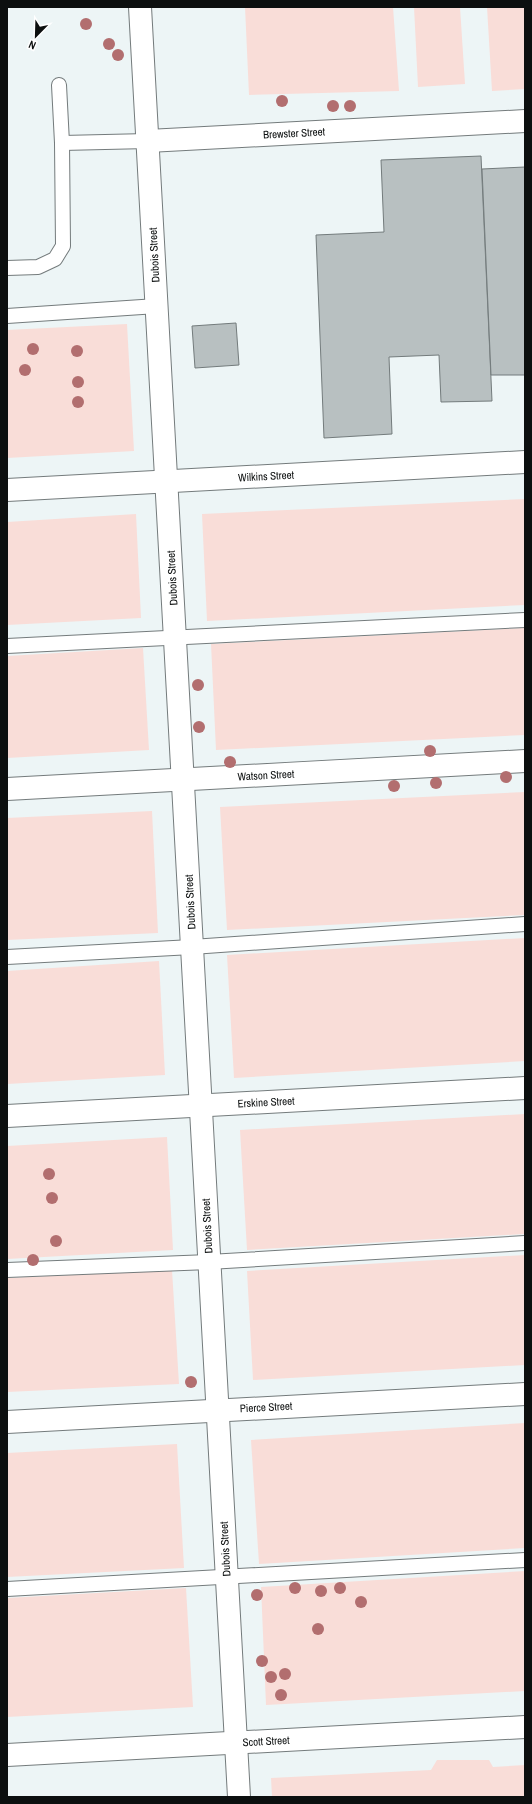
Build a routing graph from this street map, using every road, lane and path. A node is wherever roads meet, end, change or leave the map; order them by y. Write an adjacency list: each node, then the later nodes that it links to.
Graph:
1 (140, 7): 4 (street, Dubois Street)
2 (59, 85): 5 (lane)
3 (525, 121): 4 (street, Brewster Street)
4 (148, 141): 5 (lane, Brewster Street); 7 (street, Dubois Street)
5 (62, 143): 6 (lane)
6 (7, 268)
7 (157, 306): 8 (lane); 10 (street, Dubois Street)
8 (7, 316)
9 (525, 462): 10 (street, Wilkins Street)
10 (167, 482): 11 (street, Wilkins Street); 13 (street, Dubois Street)
11 (7, 490)
12 (525, 620): 13 (lane)
13 (175, 638): 14 (lane); 16 (street, Dubois Street)
14 (7, 646)
15 (525, 761): 16 (street, Watson Street)
16 (184, 779): 17 (street, Watson Street); 19 (street, Dubois Street)
17 (7, 789)
18 (525, 924): 19 (lane)
19 (192, 947): 20 (lane); 22 (street, Dubois Street)
20 (7, 957)
21 (525, 1088): 22 (street, Erskine Street)
22 (200, 1105): 23 (street, Erskine Street); 25 (street, Dubois Street)
23 (7, 1116)
24 (525, 1243): 25 (lane)
25 (209, 1262): 26 (lane); 28 (street, Dubois Street)
26 (7, 1270)
27 (525, 1394): 28 (street, Pierce Street)
28 (217, 1410): 29 (street, Pierce Street); 31 (street, Dubois Street)
29 (7, 1422)
30 (525, 1560): 31 (lane)
31 (227, 1577): 32 (lane); 34 (street, Dubois Street)
32 (7, 1589)
33 (525, 1727): 34 (street, Scott Street)
34 (236, 1743): 35 (street, Scott Street); 36 (street, Dubois Street)
35 (7, 1755)
36 (239, 1797)

